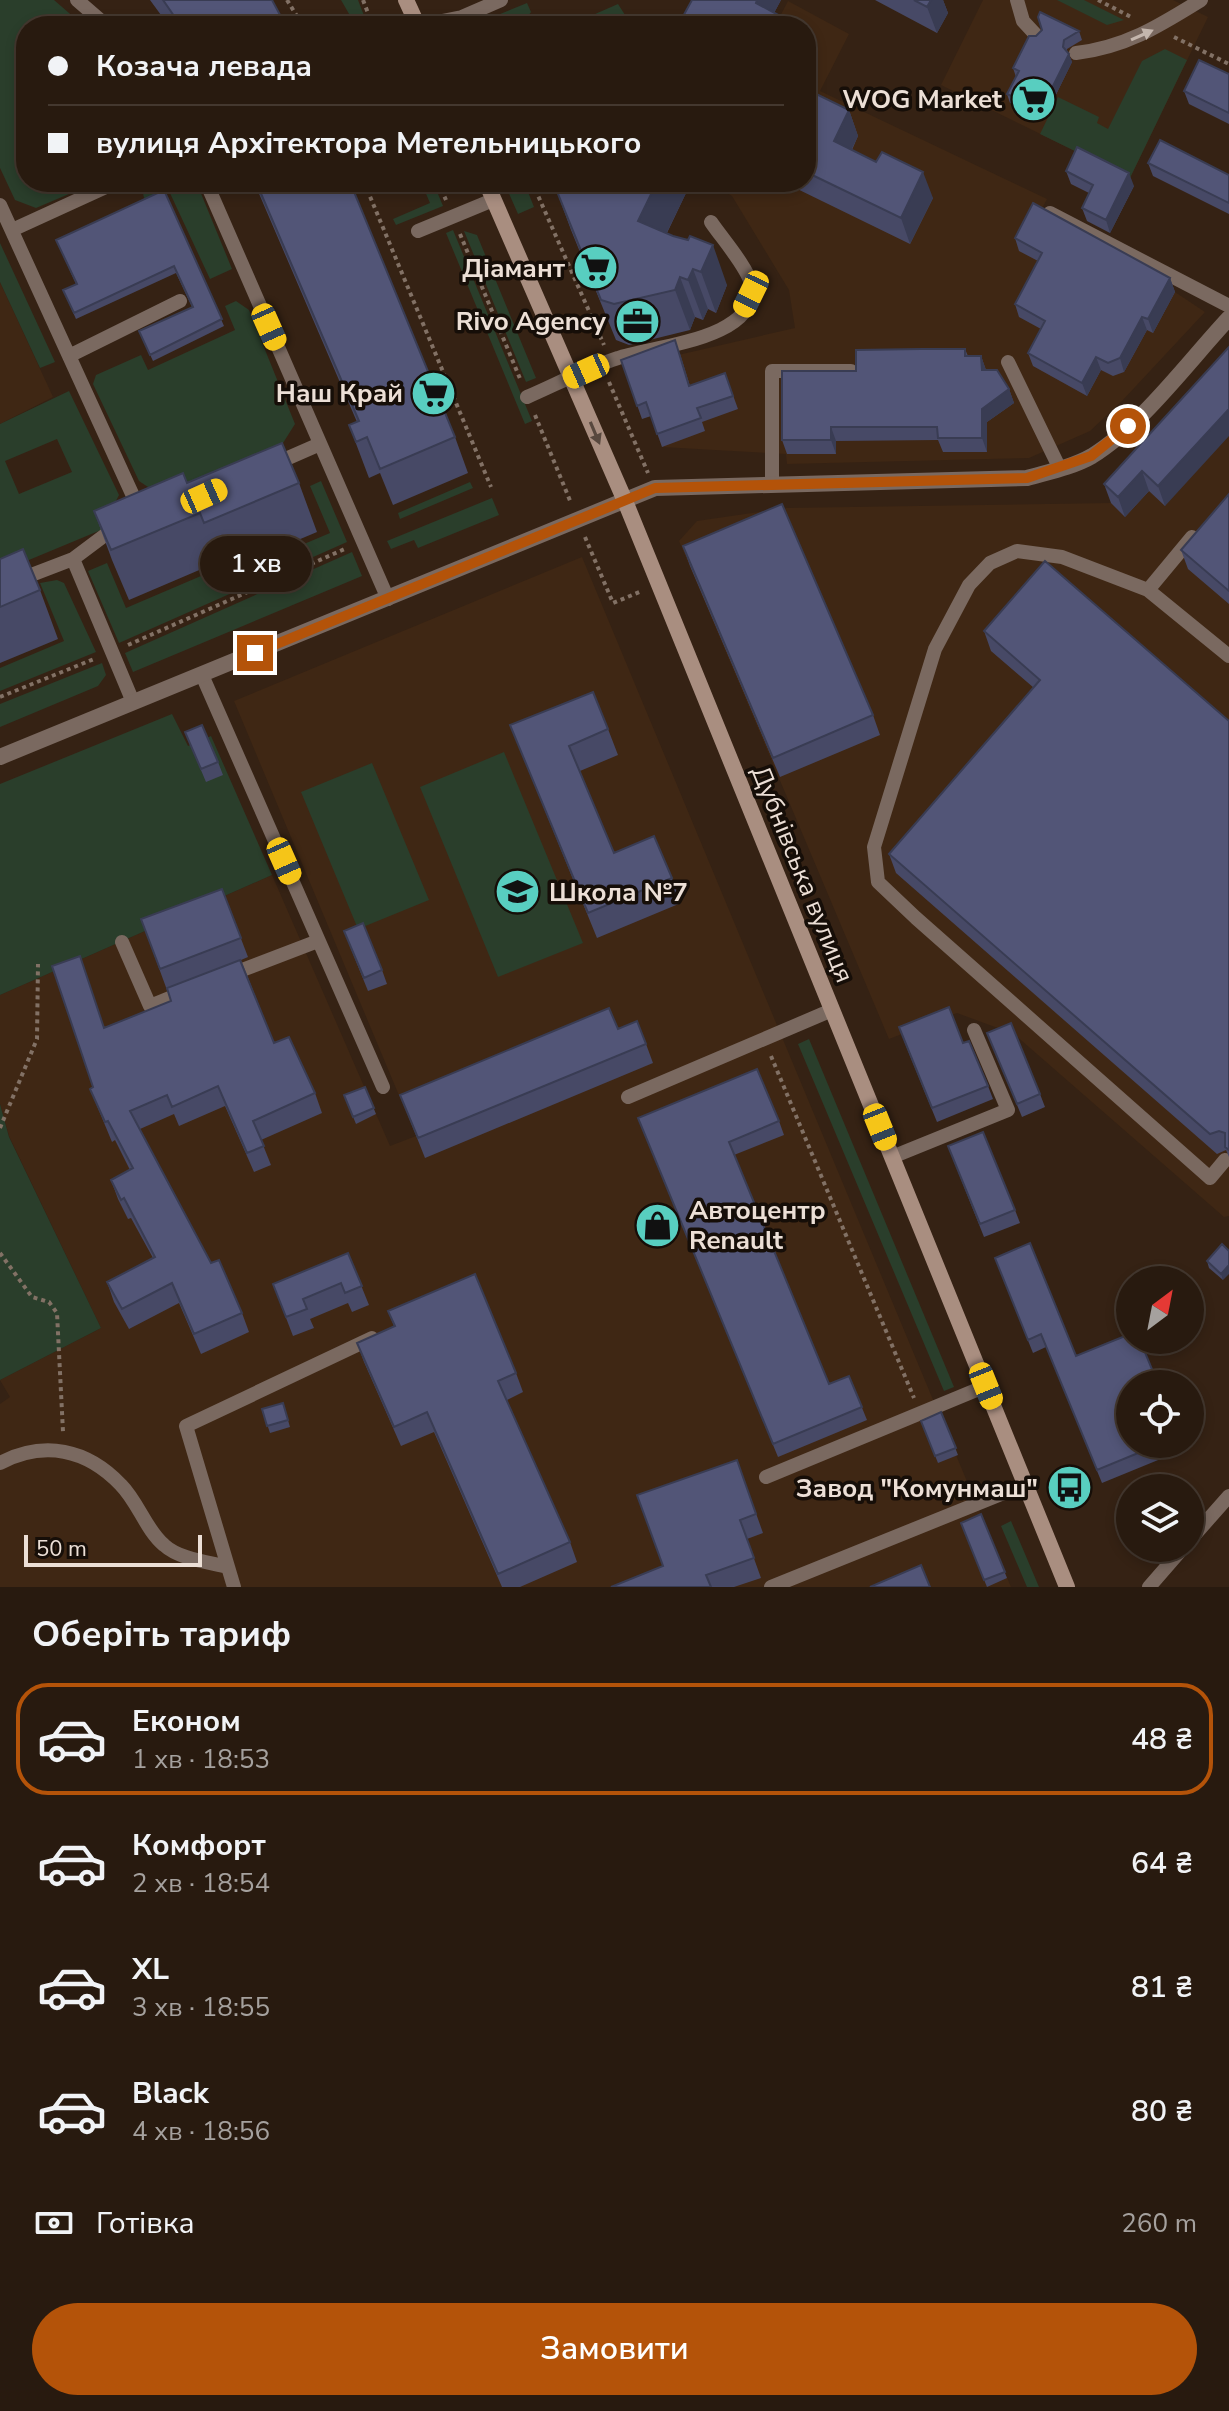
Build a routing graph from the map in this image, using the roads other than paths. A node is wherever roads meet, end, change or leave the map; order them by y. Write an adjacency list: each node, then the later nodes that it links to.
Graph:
1 (77, 0): 5 (lane)
2 (501, 0): 6 (lane)
3 (1017, 0): 7 (lane)
4 (1201, 0): 8 (lane, one-way to 4)
5 (95, 16)
6 (464, 16)
7 (1036, 35)
8 (1076, 53)
9 (95, 192): 16 (lane)
10 (210, 192): 26 (lane)
11 (490, 192): 12 (main road, Дубнівська вулиця)
12 (493, 200): 17 (lane); 24 (main road, Дубнівська вулиця)
13 (0, 205): 16 (lane)
14 (1050, 213): 19 (lane)
15 (711, 222): 24 (lane)
16 (12, 230): 21 (lane)
17 (418, 231)
18 (180, 301): 21 (lane)
19 (1229, 306)
20 (1229, 318): 27 (street)
21 (69, 356): 32 (lane)
22 (1008, 362): 27 (lane)
23 (851, 371): 29 (lane)
24 (571, 378): 25 (lane); 30 (main road, Дубнівська вулиця, one-way to 30)
25 (527, 397)
26 (320, 444): 28 (lane); 35 (lane)
27 (1060, 469): 29 (street)
28 (262, 470)
29 (772, 483): 30 (street)
30 (625, 501): 35 (street); 42 (main road, Дубнівська вулиця)
31 (1198, 530): 34 (lane)
32 (73, 559): 33 (lane); 38 (lane)
33 (0, 587)
34 (1148, 590): 36 (lane); 47 (lane)
35 (388, 599): 37 (street)
36 (1229, 656)
37 (202, 675): 38 (street); 40 (lane)
38 (133, 702): 39 (street)
39 (0, 757)
40 (318, 941): 41 (lane); 44 (lane)
41 (122, 942)
42 (832, 1010): 45 (lane); 46 (main road, Дубнівська вулиця)
43 (974, 1030): 46 (lane)
44 (383, 1087)
45 (628, 1097)
46 (892, 1157): 49 (main road, Дубнівська вулиця)
47 (1225, 1160)
48 (372, 1338): 56 (lane)
49 (986, 1386): 51 (lane); 52 (main road, Дубнівська вулиця)
50 (0, 1463): 56 (lane)
51 (766, 1477)
52 (1026, 1484): 58 (lane); 59 (main road, Дубнівська вулиця)
53 (1229, 1496): 54 (lane)
54 (1204, 1524)
55 (1171, 1562): 60 (lane)
56 (228, 1567): 57 (lane)
57 (234, 1587)
58 (771, 1587)
59 (1067, 1587)
60 (1149, 1587)

